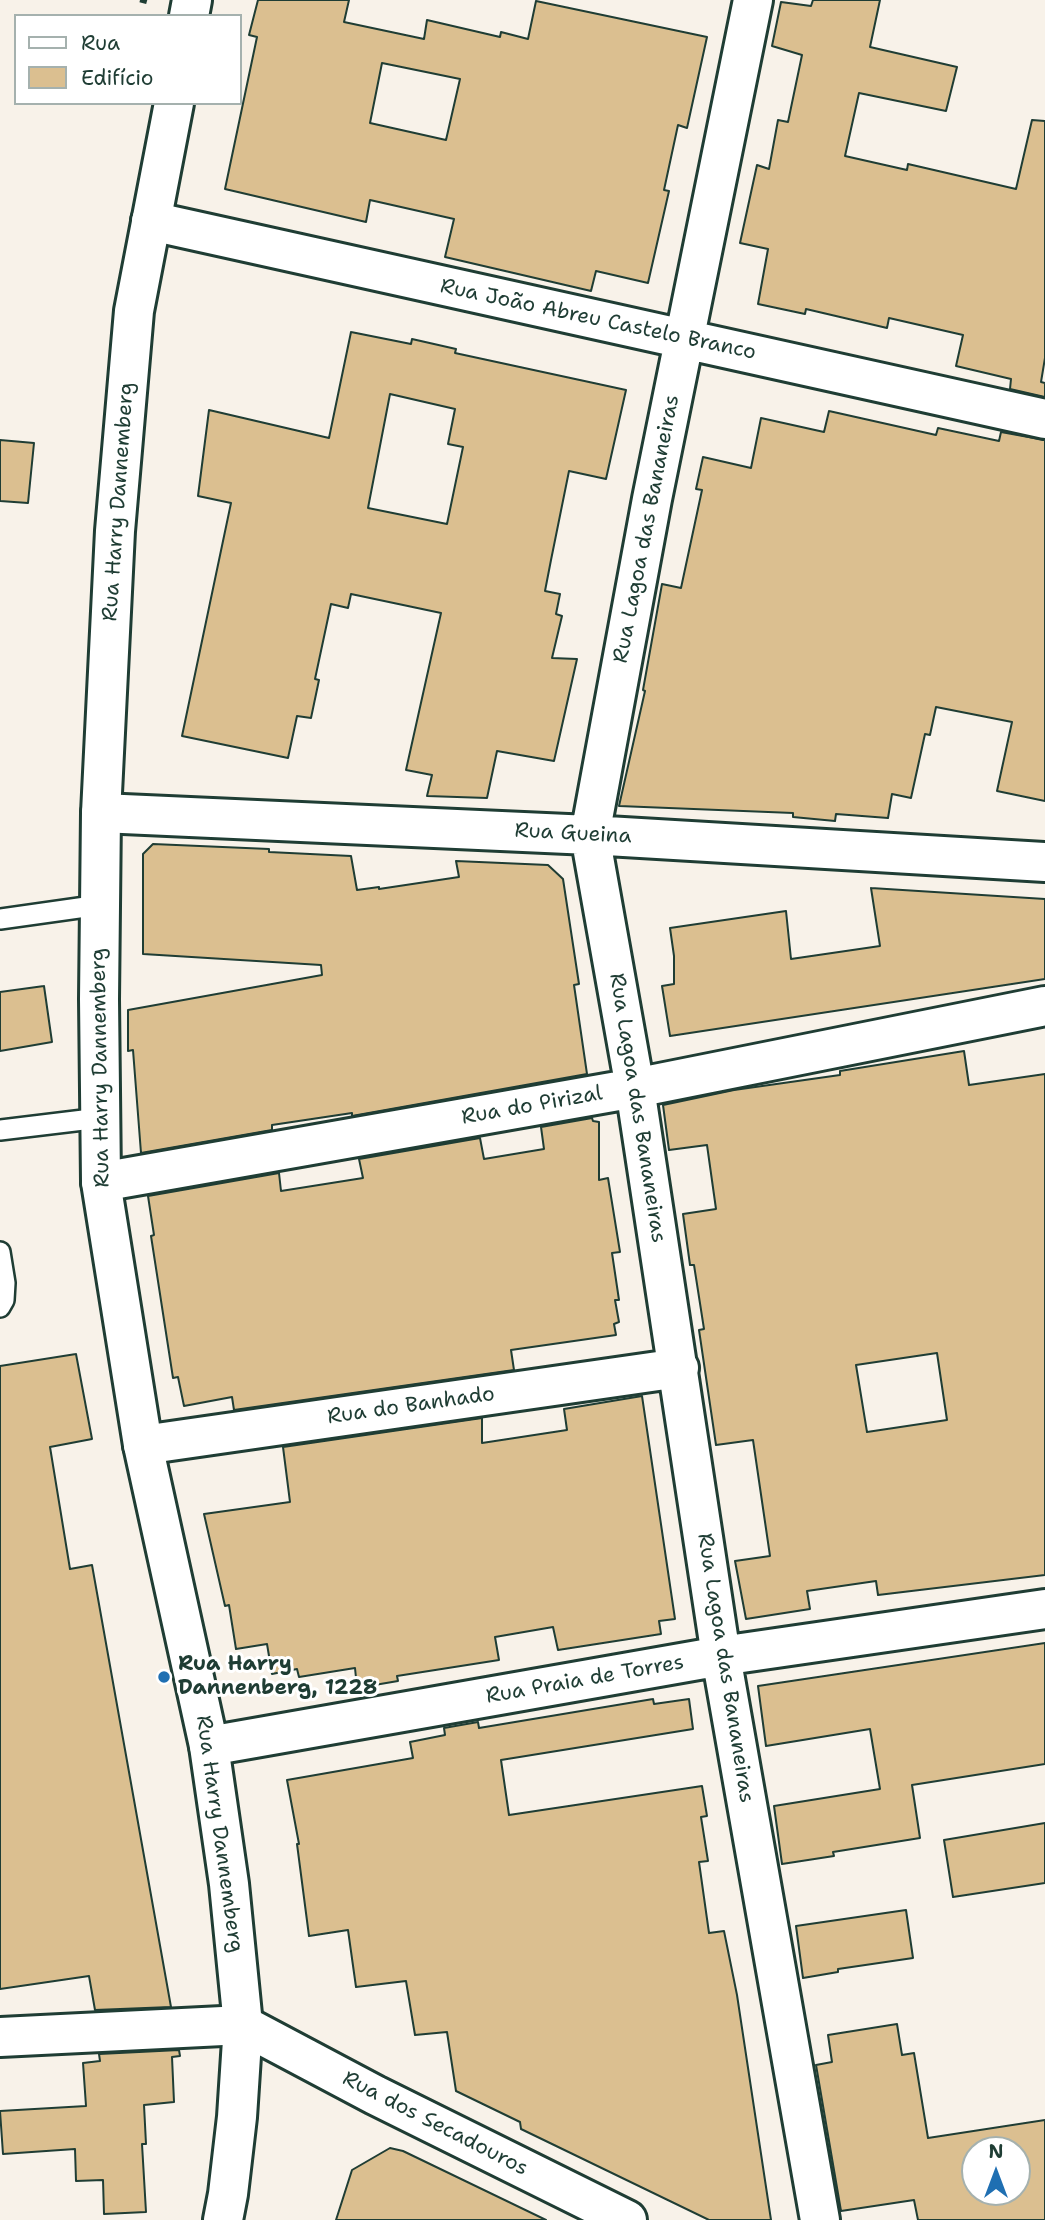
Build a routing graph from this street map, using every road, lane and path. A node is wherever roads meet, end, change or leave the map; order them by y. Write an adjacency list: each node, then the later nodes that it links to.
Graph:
1 (753, 0): 4 (street, Rua Lagoa das Bananeiras)
2 (174, 105): 3 (street, Rua Harry Dannemberg)
3 (150, 220): 4 (street, Rua João Abreu Castelo Branco); 6 (street, Rua Harry Dannemberg)
4 (683, 340): 5 (street, Rua João Abreu Castelo Branco); 7 (street, Rua Lagoa das Bananeiras)
5 (1045, 419)
6 (101, 813): 7 (street, Rua Gueina); 9 (street, Rua Harry Dannemberg)
7 (590, 835): 8 (street, Rua Gueina); 12 (street, Rua Lagoa das Bananeiras)
8 (1045, 862)
9 (100, 905): 10 (lane); 13 (street, Rua Harry Dannemberg)
10 (0, 919)
11 (1045, 1006): 12 (street, Rua do Pirizal)
12 (635, 1088): 15 (street, Rua do Pirizal); 18 (street, Rua Lagoa das Bananeiras)
13 (100, 1118): 14 (lane); 15 (street, Rua Harry Dannemberg)
14 (0, 1130)
15 (101, 1182): 19 (street, Rua Harry Dannemberg)
16 (0, 1252): 17 (lane)
17 (0, 1307)
18 (679, 1368): 19 (street, Rua do Banhado); 21 (street, Rua Lagoa das Bananeiras)
19 (143, 1445): 22 (street, Rua Harry Dannemberg)
20 (1045, 1609): 21 (street, Rua Praia de Torres)
21 (721, 1657): 22 (street, Rua Praia de Torres); 27 (street, Rua Lagoa das Bananeiras)
22 (209, 1745): 23 (street, Rua Harry Dannemberg)
23 (243, 2025): 24 (street); 25 (street, Rua Harry Dannemberg); 26 (street, Rua dos Secadouros)
24 (0, 2037)
25 (223, 2220)
26 (627, 2220)
27 (820, 2220)

